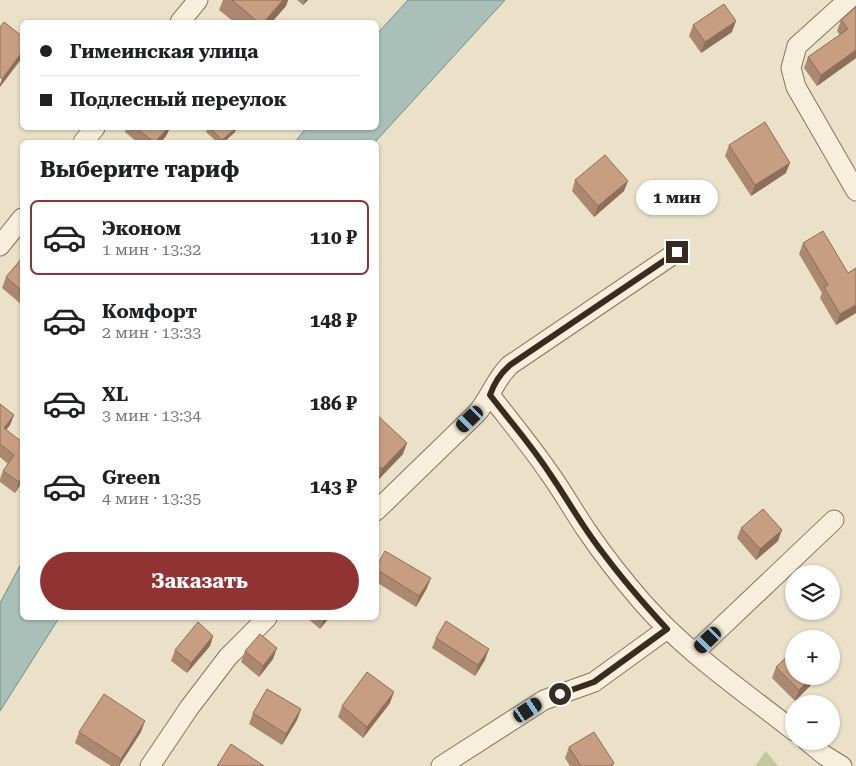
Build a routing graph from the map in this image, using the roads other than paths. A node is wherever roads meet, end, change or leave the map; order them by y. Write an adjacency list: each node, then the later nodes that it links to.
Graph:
1 (198, 0): 3 (street)
2 (848, 0): 6 (street)
3 (182, 20)
4 (93, 130): 5 (street)
5 (85, 140)
6 (856, 191)
7 (20, 221): 8 (street)
8 (0, 246)
9 (677, 252): 10 (street)
10 (490, 395): 11 (street); 14 (street)
11 (379, 508)
12 (834, 520): 15 (street)
13 (265, 620): 18 (street)
14 (667, 629): 15 (street); 19 (street)
15 (694, 653): 16 (street)
16 (785, 724)
17 (818, 750): 20 (street)
18 (150, 766)
19 (441, 766)
20 (842, 766)

